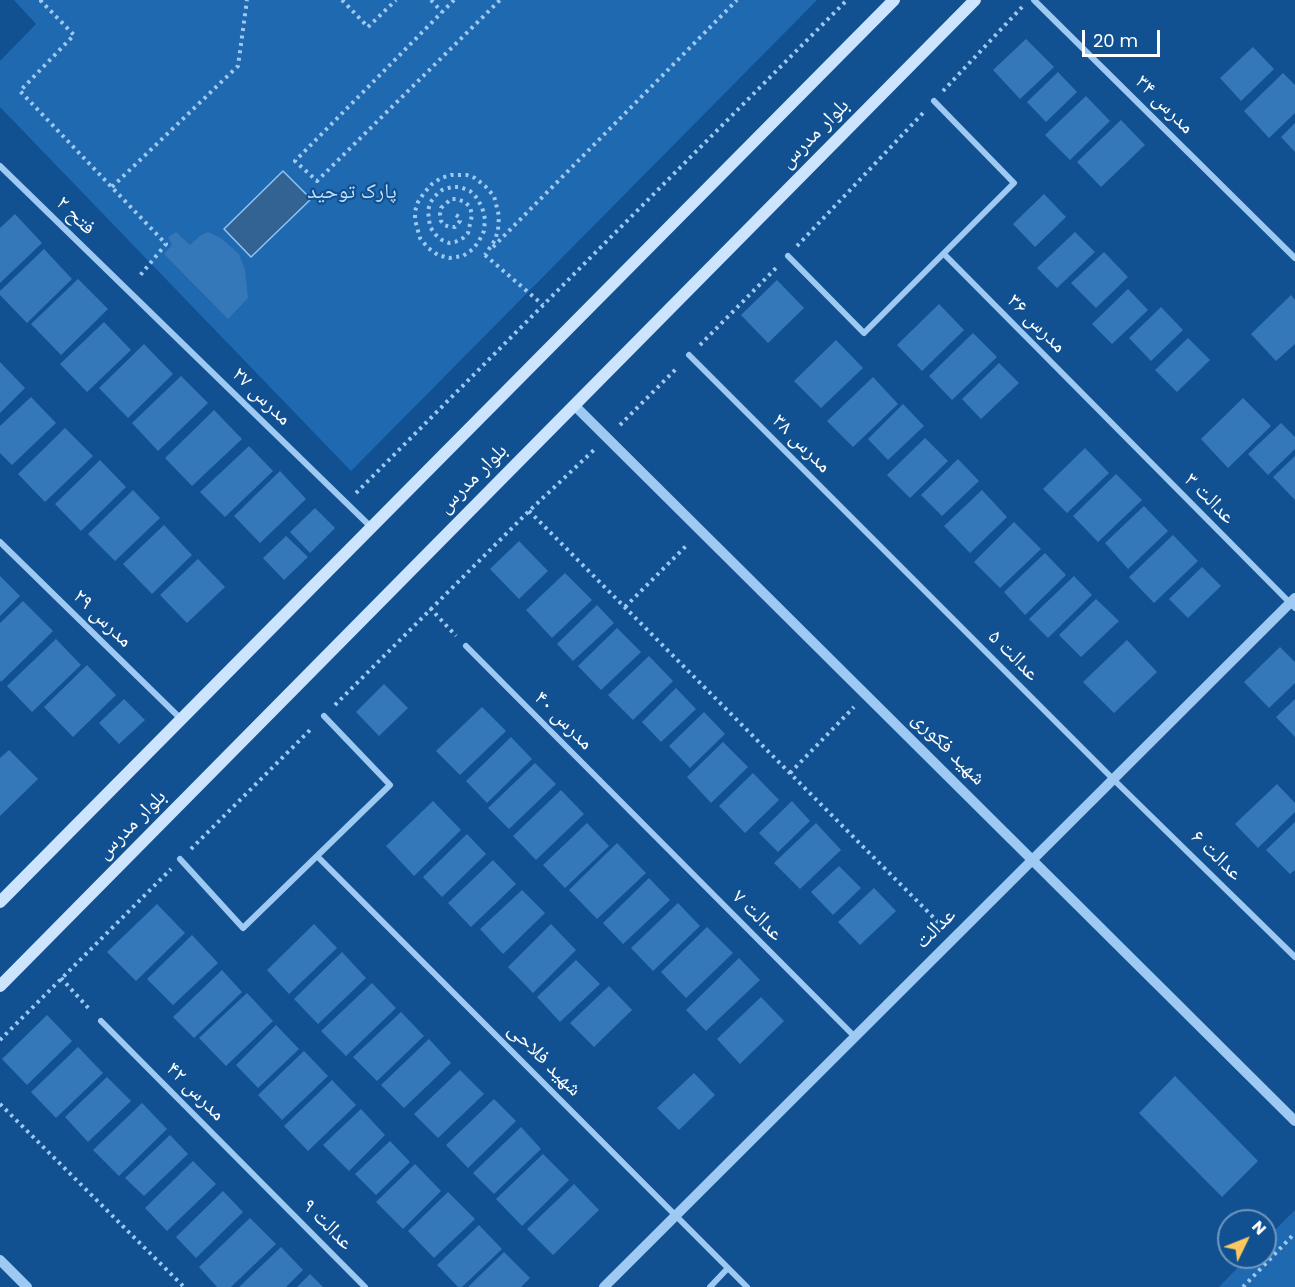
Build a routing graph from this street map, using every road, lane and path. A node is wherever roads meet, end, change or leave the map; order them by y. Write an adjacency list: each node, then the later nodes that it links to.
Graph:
1 (42, 0): 17 (path)
2 (247, 0): 17 (path)
3 (342, 0): 4 (path)
4 (396, 0)
5 (431, 0): 14 (path)
6 (454, 0): 14 (path)
7 (500, 0): 14 (path)
8 (737, 0): 20 (path)
9 (847, 0): 24 (path)
10 (894, 0): 31 (main road, بلوار مدرس)
11 (975, 0): 26 (main road, بلوار مدرس)
12 (1029, 0): 15 (path)
13 (1035, 0): 22 (street, مدرس ۳۴)
14 (442, 12)
15 (934, 101): 19 (street); 21 (path)
16 (0, 166): 23 (street, فتح ۲)
17 (112, 187): 23 (path)
18 (456, 215): 20 (path)
19 (944, 254): 21 (street); 27 (street, مدرس ۳۶)
20 (485, 255): 24 (path)
21 (788, 256): 25 (path)
22 (1295, 258)
23 (128, 290): 29 (street, مدرس ۲۷)
24 (543, 305): 29 (path)
25 (689, 355): 28 (path); 34 (street, مدرس ۳۸)
26 (574, 405): 28 (street, شهید فکوری); 52 (main road, بلوار مدرس)
27 (1105, 417): 35 (street, عدالت ۳)
28 (608, 438): 30 (path); 32 (street, شهید فکوری)
29 (346, 503): 31 (street, مدرس ۲۷)
30 (529, 510): 36 (path); 37 (path)
31 (371, 527): 41 (main road, بلوار مدرس)
32 (701, 531): 36 (path); 39 (street, شهید فکوری)
33 (0, 542): 41 (street, مدرس ۲۹)
34 (890, 556): 43 (street, عدالت ۵)
35 (1293, 603): 43 (street, عدالت)
36 (625, 607): 42 (path)
37 (430, 608): 38 (path); 40 (path)
38 (466, 646): 44 (street, مدرس ۴۰)
39 (866, 695): 42 (path); 47 (street, شهید فکوری)
40 (324, 716): 45 (street); 46 (path)
41 (181, 720): 48 (main road, بلوار مدرس)
42 (790, 774): 49 (path)
43 (1113, 779): 47 (street, عدالت); 50 (street, عدالت ۶)
44 (636, 818): 54 (street, عدالت ۷)
45 (317, 856): 46 (street); 59 (street, شهید فلاحی)
46 (180, 859): 51 (path)
47 (1032, 860): 49 (street, عدالت); 57 (street, شهید فکوری)
48 (0, 902)
49 (954, 938): 54 (street, عدالت)
50 (1295, 957)
51 (61, 978): 53 (path); 55 (path)
52 (0, 986)
53 (101, 1021): 58 (street, مدرس ۴۲)
54 (855, 1037): 59 (street, عدالت)
55 (0, 1040)
56 (0, 1104): 64 (path)
57 (1295, 1121)
58 (266, 1186): 65 (street, عدالت ۹)
59 (676, 1216): 62 (street, شهید فلاحی); 66 (street, عدالت)
60 (1295, 1233): 69 (path)
61 (0, 1260): 63 (street)
62 (728, 1268): 67 (street); 68 (street, شهید فلاحی)
63 (27, 1287)
64 (184, 1287)
65 (365, 1287)
66 (604, 1287)
67 (710, 1287)
68 (747, 1287)
69 (1243, 1287)

